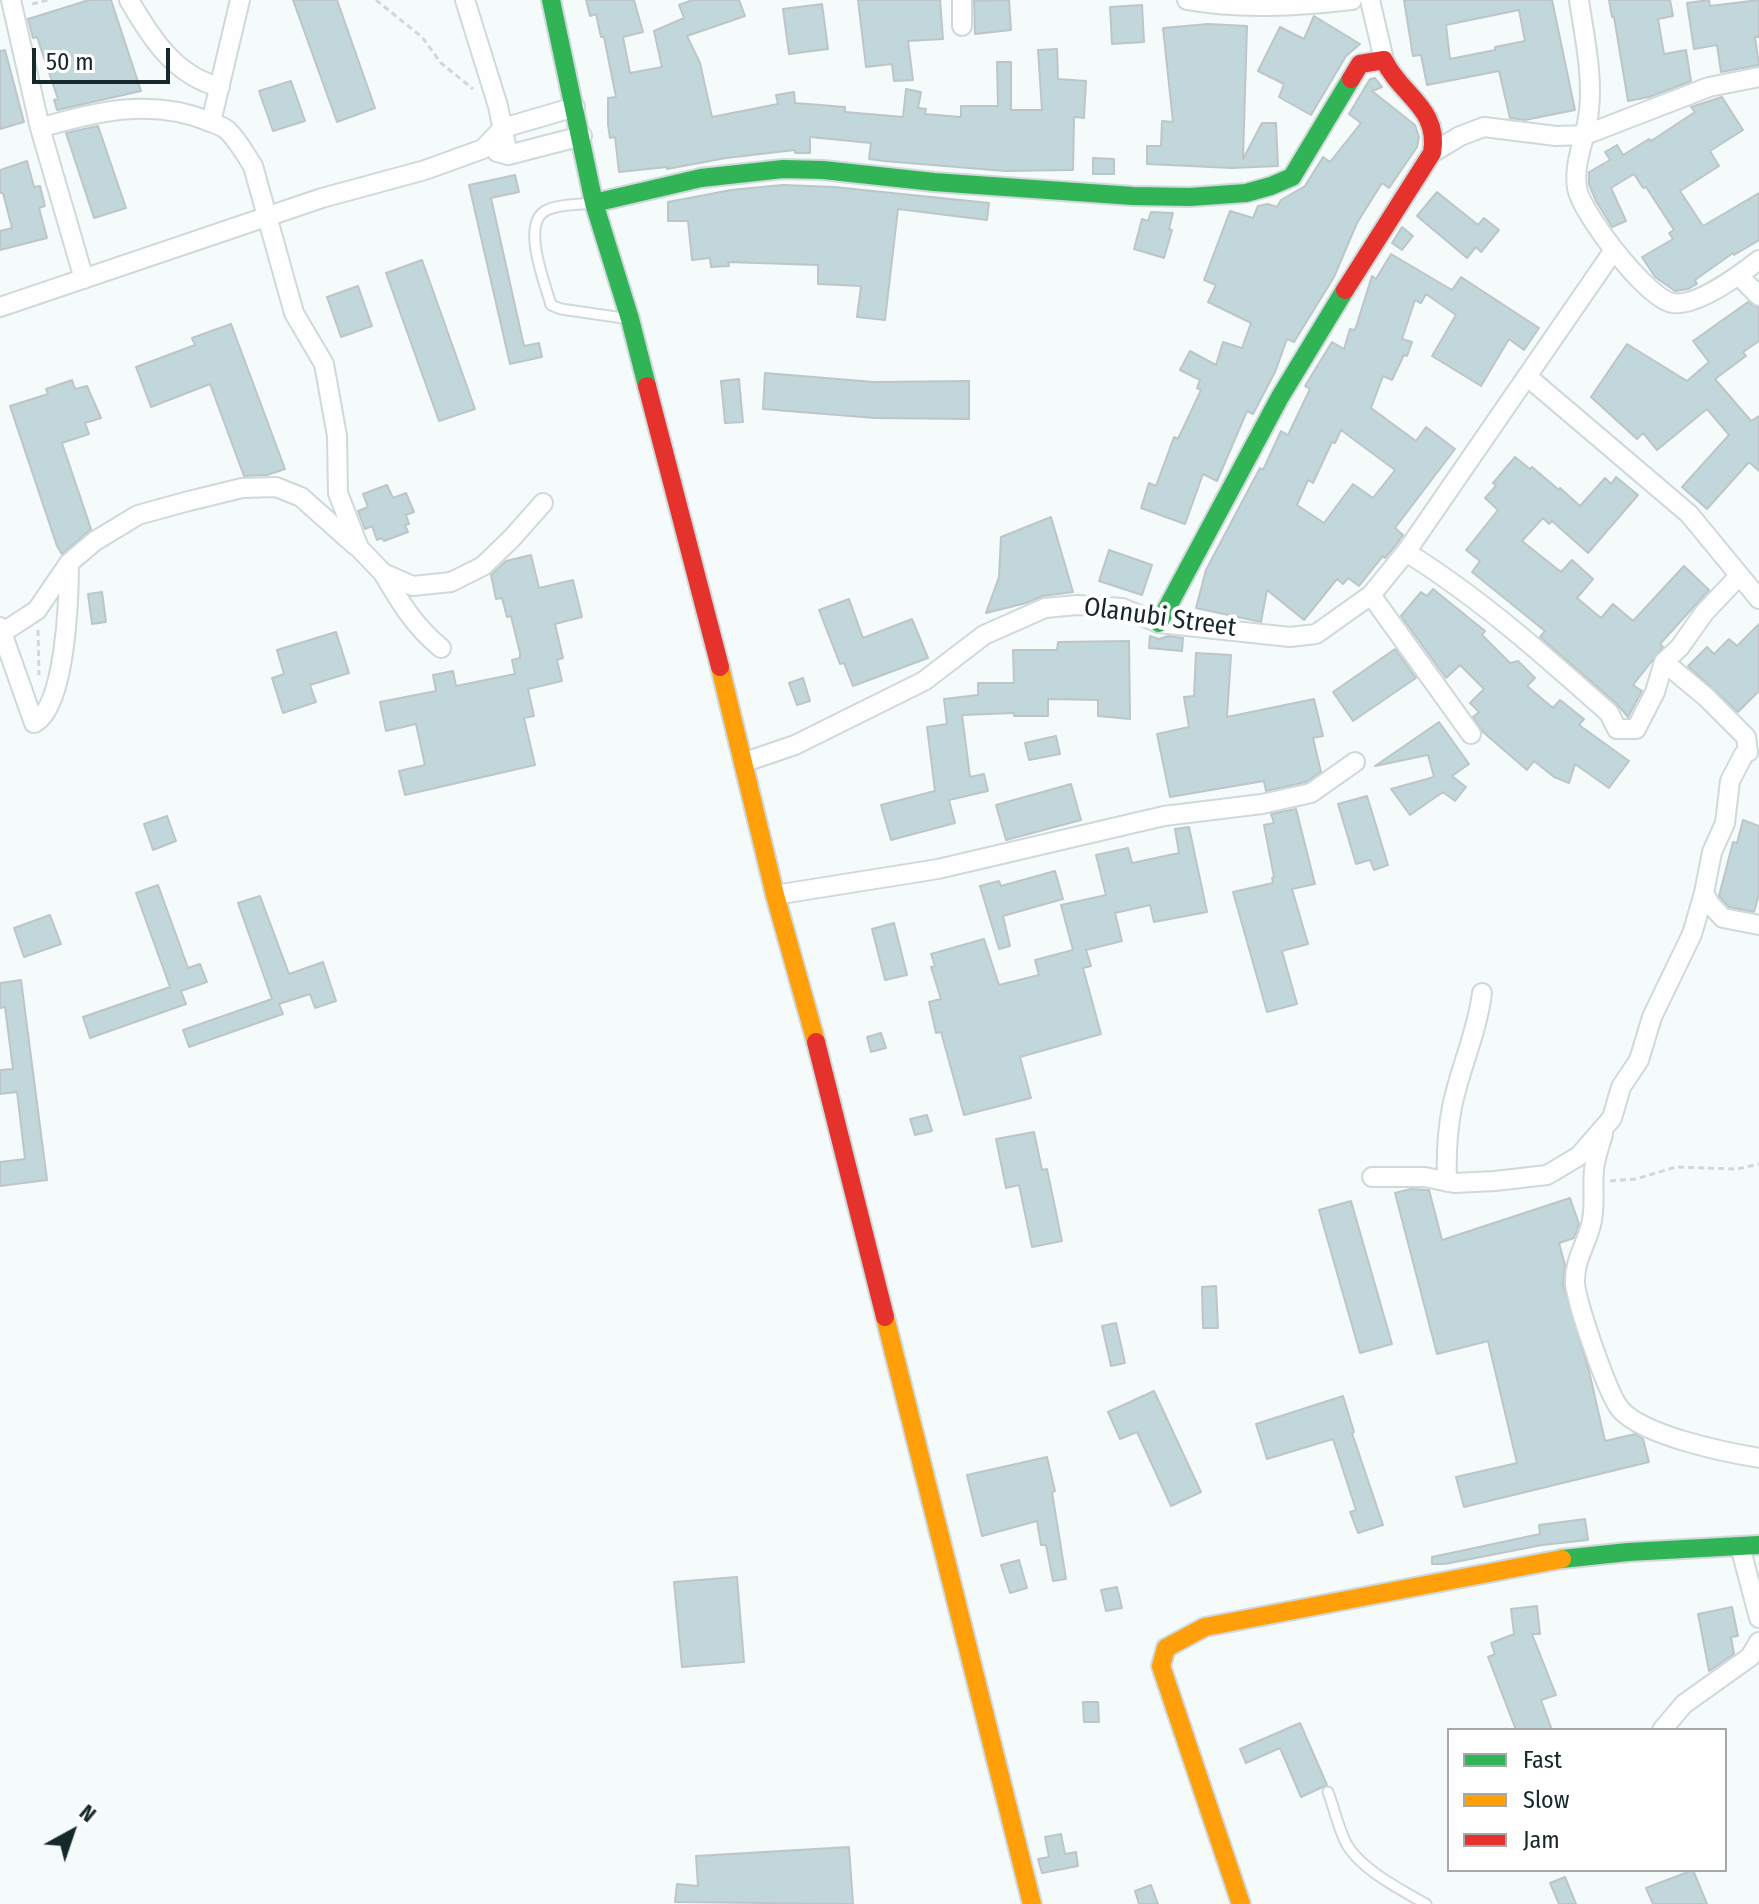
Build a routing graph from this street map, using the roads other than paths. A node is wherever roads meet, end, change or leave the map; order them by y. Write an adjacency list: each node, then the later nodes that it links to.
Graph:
1 (11, 0): 18 (street)
2 (129, 0): 14 (street)
3 (240, 0): 14 (street)
4 (465, 0): 17 (street)
5 (551, 0): 15 (street)
6 (962, 0): 11 (street)
7 (1187, 0): 8 (street)
8 (1352, 0)
9 (1370, 0): 12 (street)
10 (1579, 0): 19 (street)
11 (962, 26)
12 (1384, 60): 22 (street); 24 (street)
13 (1759, 77): 19 (street)
14 (220, 87): 16 (street)
15 (575, 107): 17 (street); 20 (street)
16 (211, 122): 18 (street); 25 (street)
17 (502, 123): 21 (street); 23 (street)
18 (40, 128): 29 (street)
19 (1585, 135): 22 (street); 26 (street)
20 (582, 136): 23 (street); 24 (street)
21 (483, 149): 23 (street); 25 (street)
22 (1432, 153): 42 (street)
23 (508, 155)
24 (594, 203): 32 (street); 32 (lane)
25 (266, 217): 29 (street); 35 (street)
26 (1614, 250): 28 (street); 33 (street, Olanubi Street)
27 (1759, 260): 28 (street)
28 (1739, 276): 30 (street)
29 (84, 279): 31 (street)
30 (1759, 296)
31 (0, 307)
32 (630, 319): 47 (street)
33 (1529, 378): 36 (street, Olanubi Street); 39 (street)
34 (543, 503): 38 (street)
35 (359, 548): 37 (street); 38 (street)
36 (1406, 552): 40 (street, Olanubi Street); 45 (street)
37 (69, 563): 43 (street); 43 (street)
38 (383, 573): 44 (street)
39 (1739, 576): 41 (street); 45 (street)
40 (1371, 595): 42 (street, Olanubi Street); 46 (street)
41 (1759, 599)
42 (1159, 623): 47 (street, Olanubi Street)
43 (1, 630)
44 (441, 648)
45 (1664, 662): 49 (street)
46 (1471, 734)
47 (745, 762): 50 (street)
48 (1355, 762): 50 (street)
49 (1704, 893): 51 (street); 53 (street)
50 (775, 895): 62 (street)
51 (1759, 925)
52 (1482, 993): 55 (street)
53 (1605, 1127): 55 (street); 56 (street)
54 (1372, 1177): 55 (street)
55 (1447, 1182)
56 (1759, 1458)
57 (1750, 1545): 58 (street); 63 (street)
58 (1759, 1618)
59 (1759, 1642): 60 (street)
60 (1664, 1728)
61 (1328, 1792): 64 (lane)
62 (1032, 1904)
63 (1241, 1904)
64 (1426, 1904)

